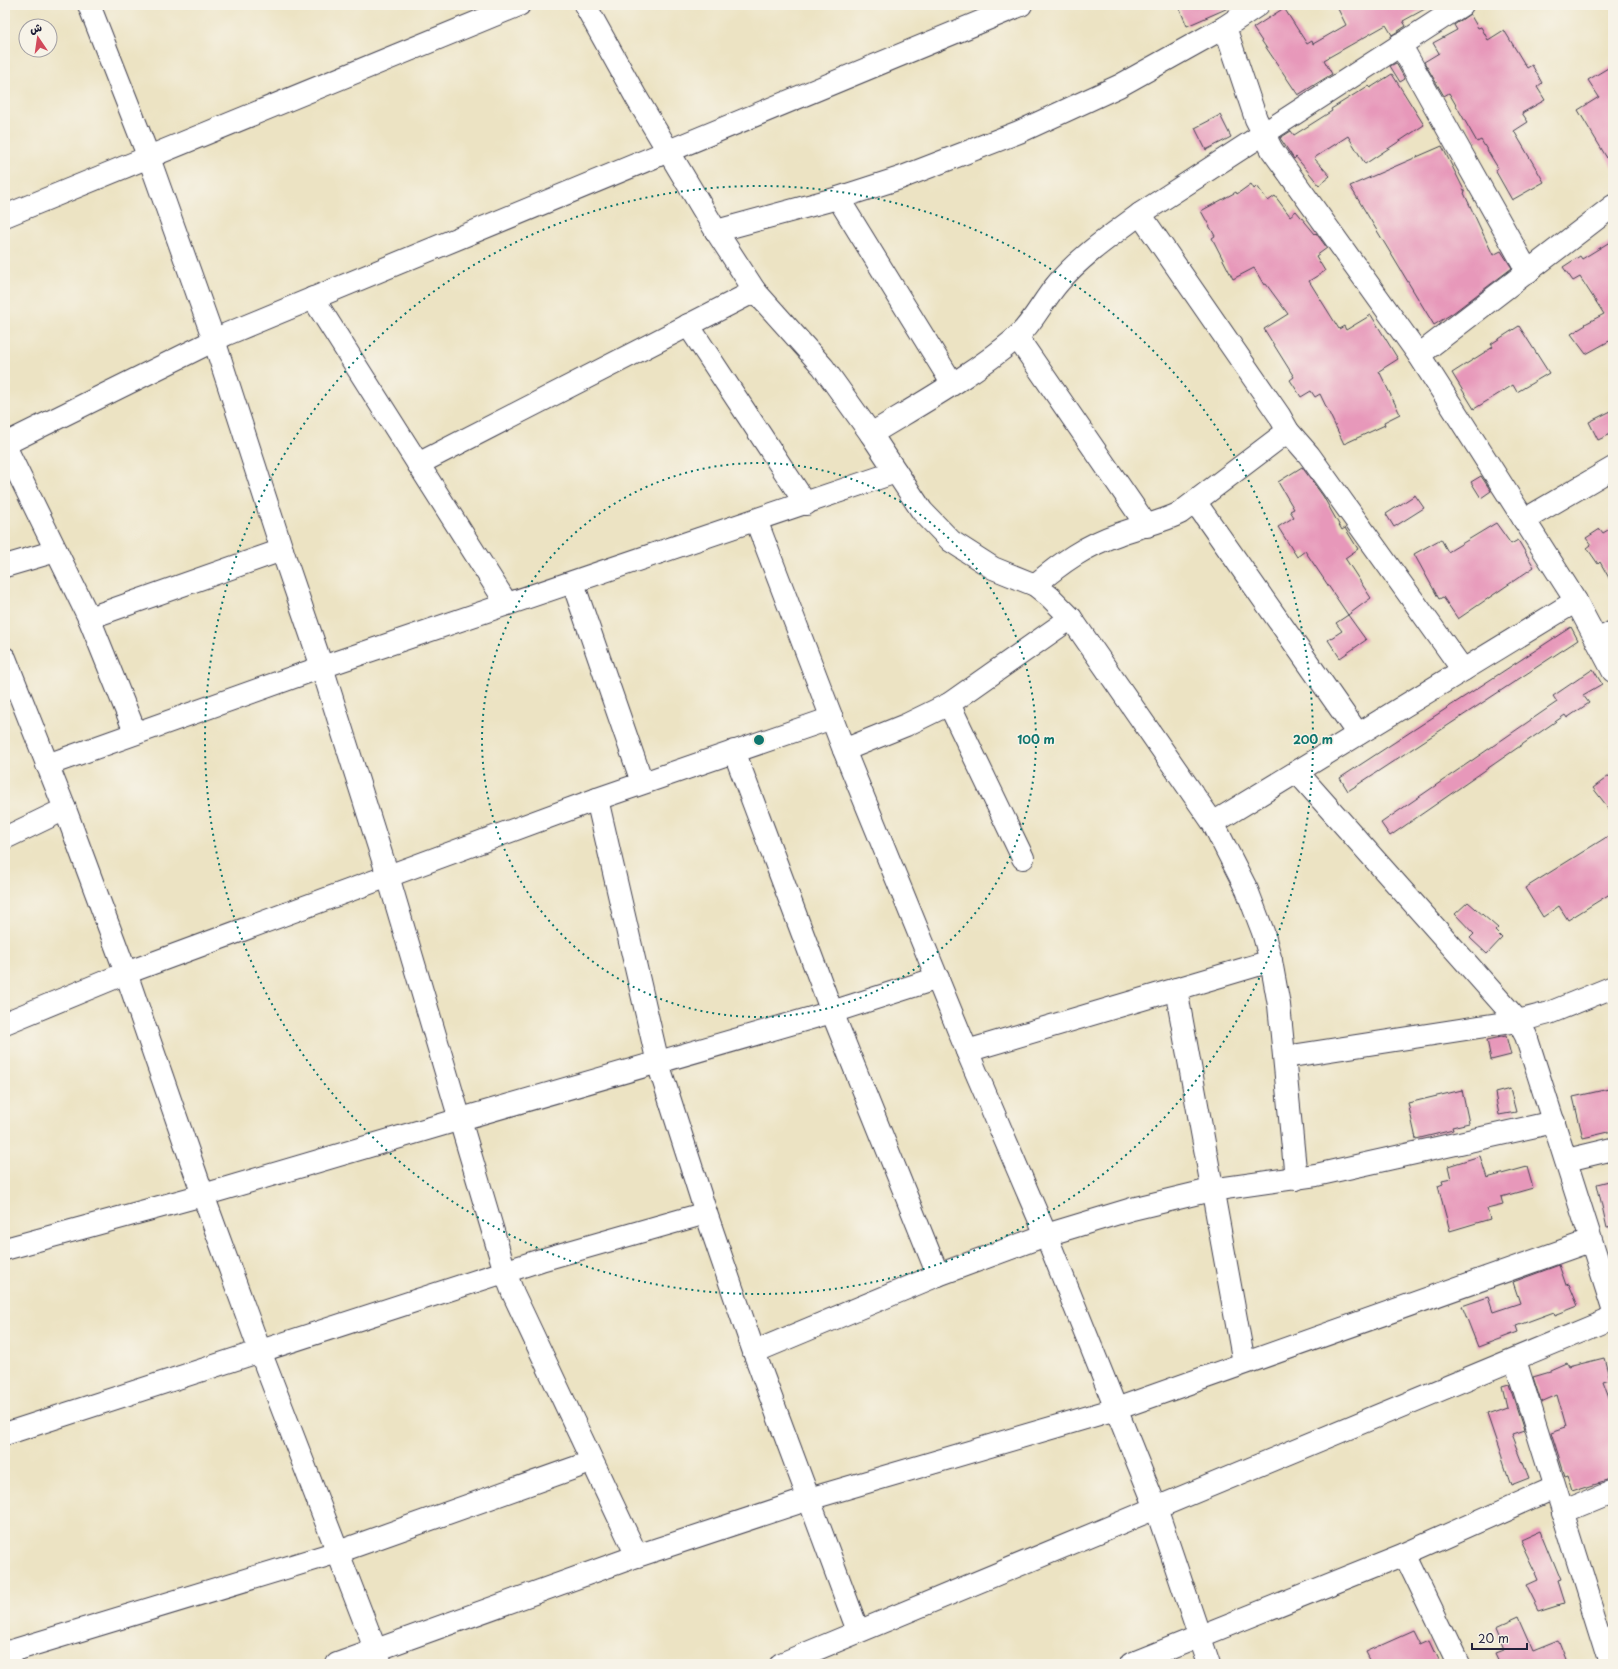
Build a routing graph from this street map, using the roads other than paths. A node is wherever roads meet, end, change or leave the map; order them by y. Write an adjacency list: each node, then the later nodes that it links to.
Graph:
1 (89, 5): 11 (street)
2 (519, 5): 11 (street)
3 (585, 5): 10 (street)
4 (1021, 5): 10 (street)
5 (1258, 5): 7 (street)
6 (1462, 5): 8 (street)
7 (1232, 16): 9 (street); 12 (street)
8 (1400, 44): 9 (street); 17 (street)
9 (1262, 134): 14 (street); 23 (street)
10 (668, 150): 16 (street); 19 (street)
11 (149, 158): 15 (street); 22 (street)
12 (838, 198): 16 (street); 24 (street)
13 (1613, 206): 17 (street)
14 (1140, 214): 21 (street); 25 (street)
15 (5, 216)
16 (716, 232): 18 (street)
17 (1528, 272): 23 (street)
18 (755, 291): 20 (street); 26 (street)
19 (313, 298): 22 (street); 28 (street)
20 (688, 325): 28 (street); 32 (street)
21 (1018, 337): 24 (street); 35 (street)
22 (214, 340): 27 (street); 37 (street)
23 (1419, 355): 34 (street)
24 (952, 384): 26 (street)
25 (1288, 431): 31 (street); 48 (street)
26 (871, 434): 30 (street)
27 (5, 445): 36 (street)
28 (418, 464): 42 (street)
29 (1613, 468): 34 (street)
30 (896, 472): 32 (street); 40 (street)
31 (1196, 503): 35 (street); 53 (street)
32 (806, 504): 33 (street)
33 (756, 520): 39 (street); 51 (street)
34 (1524, 520): 41 (street)
35 (1148, 526): 40 (street)
36 (56, 550): 38 (street); 43 (street)
37 (282, 550): 43 (street); 47 (street)
38 (5, 566)
39 (573, 583): 42 (street); 58 (street)
40 (1035, 585): 44 (street)
41 (1576, 601): 45 (street); 48 (street)
42 (507, 604): 47 (street)
43 (88, 618): 52 (street)
44 (1071, 618): 50 (street); 61 (street)
45 (1605, 636): 49 (street)
46 (5, 658): 56 (street)
47 (322, 667): 52 (street); 64 (street)
48 (1463, 670): 53 (street)
49 (1613, 671)
50 (948, 704): 54 (street); 63 (street)
51 (832, 718): 54 (street); 55 (street)
52 (135, 732): 56 (street)
53 (1358, 734): 57 (street)
54 (844, 750): 67 (street)
55 (734, 751): 58 (street); 70 (street)
56 (47, 765): 60 (street)
57 (1297, 772): 61 (street); 71 (street)
58 (642, 782): 59 (street)
59 (597, 799): 64 (street); 75 (street)
60 (66, 809): 62 (street); 66 (street)
61 (1213, 823): 65 (street)
62 (5, 838)
63 (1023, 858)
64 (388, 876): 66 (street); 76 (street)
65 (1271, 961): 69 (street); 74 (street)
66 (126, 973): 72 (street); 82 (street)
67 (938, 978): 70 (street); 73 (street)
68 (1613, 987): 71 (street)
69 (1176, 989): 73 (street); 81 (street)
70 (832, 1012): 75 (street); 88 (street)
71 (1518, 1021): 74 (street); 77 (street)
72 (5, 1023)
73 (967, 1051): 84 (street)
74 (1285, 1057): 80 (street)
75 (658, 1063): 76 (street); 83 (street)
76 (461, 1119): 82 (street); 87 (street)
77 (1554, 1122): 79 (street); 80 (street)
78 (1613, 1149): 79 (street)
79 (1567, 1160): 85 (street)
80 (1296, 1179): 81 (street)
81 (1211, 1190): 84 (street); 94 (street)
82 (203, 1195): 86 (street); 91 (street)
83 (706, 1213): 87 (street); 92 (street)
84 (1046, 1235): 88 (street); 95 (street)
85 (1590, 1241): 89 (street); 94 (street)
86 (5, 1249)
87 (505, 1272): 91 (street); 97 (street)
88 (938, 1275): 92 (street)
89 (1613, 1309)
90 (1613, 1318): 93 (street)
91 (260, 1351): 96 (street); 103 (street)
92 (754, 1352): 100 (street)
93 (1514, 1360): 98 (street); 101 (street)
94 (1244, 1363): 95 (street)
95 (1116, 1409): 100 (street); 101 (street)
96 (5, 1434)
97 (591, 1462): 103 (street); 105 (street)
98 (1553, 1488): 102 (street); 104 (street)
99 (1613, 1492): 102 (street)
100 (809, 1499): 105 (street); 106 (street)
101 (1156, 1508): 106 (street); 107 (street)
102 (1562, 1512): 115 (street)
103 (338, 1552): 108 (street); 109 (street)
104 (1406, 1554): 107 (street); 114 (street)
105 (637, 1556): 109 (street)
106 (858, 1631): 111 (street)
107 (1200, 1637): 112 (street); 113 (street)
108 (5, 1653)
109 (378, 1657): 110 (street)
110 (337, 1664)
111 (781, 1664)
112 (1131, 1664)
113 (1209, 1664)
114 (1458, 1664)
115 (1610, 1664)

